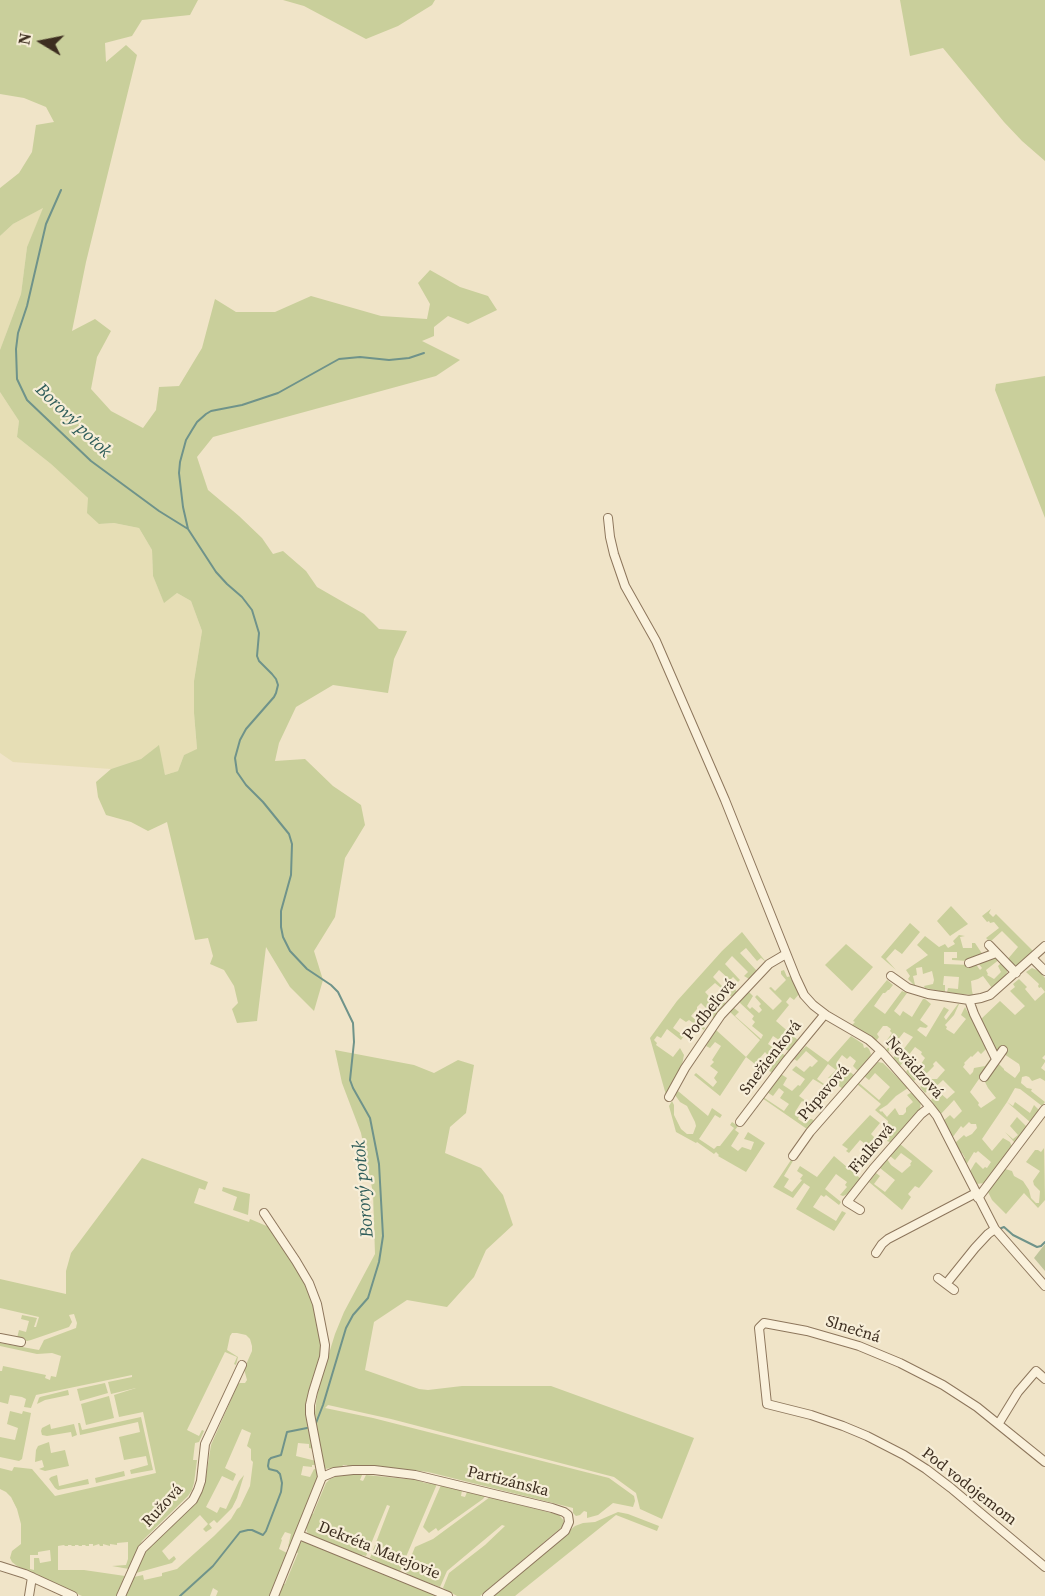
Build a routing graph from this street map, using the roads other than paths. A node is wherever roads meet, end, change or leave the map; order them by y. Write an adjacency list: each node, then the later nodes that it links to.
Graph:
1 (608, 518): 4 (street, Nevädzová)
2 (989, 945): 5 (street)
3 (1045, 946): 6 (street)
4 (785, 950): 12 (street, Nevädzová); 17 (street, Podbeľová)
5 (996, 952): 7 (street); 9 (street)
6 (1032, 958): 8 (street); 9 (street)
7 (969, 963)
8 (1045, 971)
9 (1016, 973): 11 (street)
10 (891, 976): 11 (street)
11 (969, 1000): 15 (street)
12 (825, 1014): 14 (street, Nevädzová); 20 (street, Snežienková)
13 (1003, 1050): 15 (street)
14 (881, 1051): 18 (street, Nevädzová); 21 (street, Púpavová)
15 (996, 1059): 16 (street)
16 (984, 1077)
17 (669, 1097)
18 (930, 1107): 22 (street, Nevädzová); 23 (street, Fialková)
19 (1045, 1109): 22 (street)
20 (740, 1122)
21 (793, 1156)
22 (977, 1196): 25 (street, Nevädzová); 26 (street)
23 (860, 1210)
24 (264, 1214): 38 (street)
25 (995, 1229): 28 (street); 29 (street, Nevädzová)
26 (876, 1253)
27 (938, 1278): 28 (street)
28 (946, 1284): 30 (street)
29 (1045, 1286)
30 (954, 1290)
31 (0, 1338): 32 (street)
32 (21, 1342)
33 (242, 1365): 45 (street, Ružová)
34 (1045, 1379): 36 (street)
35 (767, 1404): 36 (street, Slnečná); 41 (street, Pod vodojemom)
36 (999, 1423): 37 (street, Slnečná)
37 (1045, 1462)
38 (322, 1477): 39 (street); 48 (street, Partizánska)
39 (299, 1535): 46 (street); 47 (street, Dekréta Matejovie)
40 (1, 1567): 42 (street)
41 (1045, 1567)
42 (32, 1577): 43 (street); 44 (street)
43 (29, 1596)
44 (73, 1596)
45 (120, 1596)
46 (274, 1596)
47 (448, 1596)
48 (487, 1596)

